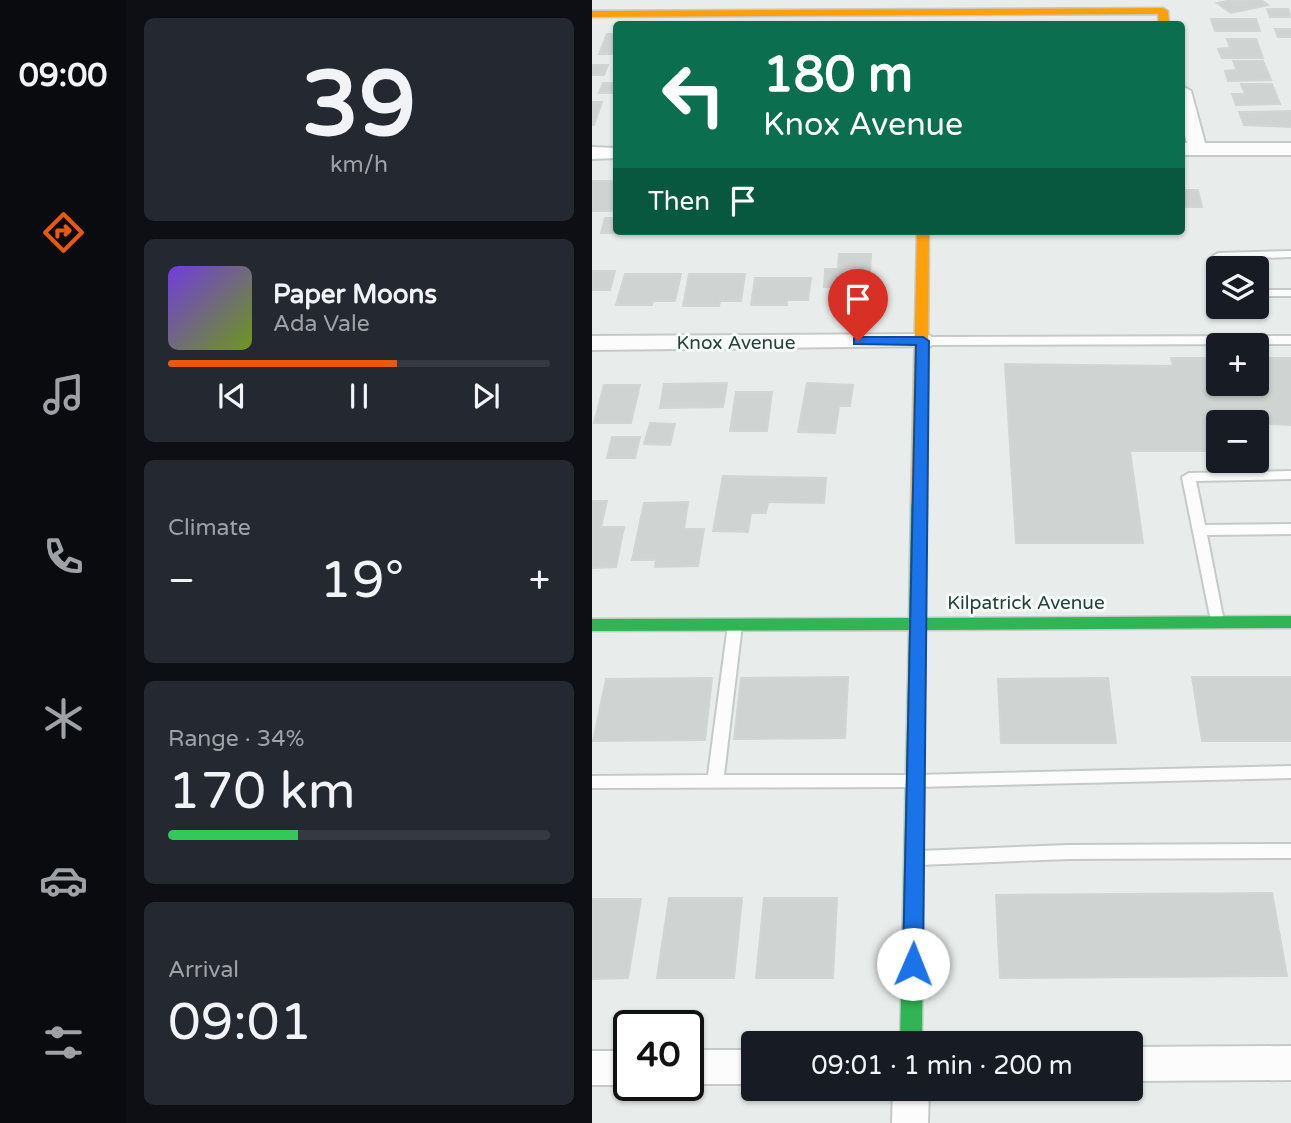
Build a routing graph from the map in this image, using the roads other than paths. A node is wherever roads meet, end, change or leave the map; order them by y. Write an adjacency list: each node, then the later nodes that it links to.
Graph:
1 (592, 14): 2 (street)
2 (1164, 18)
3 (1185, 112): 4 (street)
4 (1190, 148): 5 (street)
5 (1291, 149)
6 (592, 153): 7 (street)
7 (613, 153)
8 (923, 235): 14 (street)
9 (1291, 254): 10 (lane)
10 (1218, 256)
11 (1269, 293): 12 (lane)
12 (1291, 293)
13 (1291, 340): 14 (lane)
14 (923, 341): 15 (street, Knox Avenue); 21 (street)
15 (592, 343)
16 (1291, 475): 18 (lane)
17 (1291, 529): 18 (lane)
18 (1201, 530): 19 (lane)
19 (1217, 622): 20 (street, Kilpatrick Avenue); 21 (street, Kilpatrick Avenue)
20 (1291, 622)
21 (918, 624): 23 (street, Kilpatrick Avenue); 26 (street)
22 (592, 625): 23 (street, Kilpatrick Avenue)
23 (735, 625): 25 (lane)
24 (1291, 772): 26 (lane)
25 (715, 780): 26 (lane); 27 (lane)
26 (916, 781): 29 (street)
27 (592, 782)
28 (1291, 851): 29 (lane)
29 (915, 858): 30 (street)
30 (911, 1031)
31 (1291, 1063): 32 (street)
32 (1143, 1064)
33 (741, 1067): 36 (street)
34 (592, 1068): 35 (street)
35 (613, 1068)
36 (704, 1068)
37 (911, 1101): 38 (street)
38 (910, 1123)

